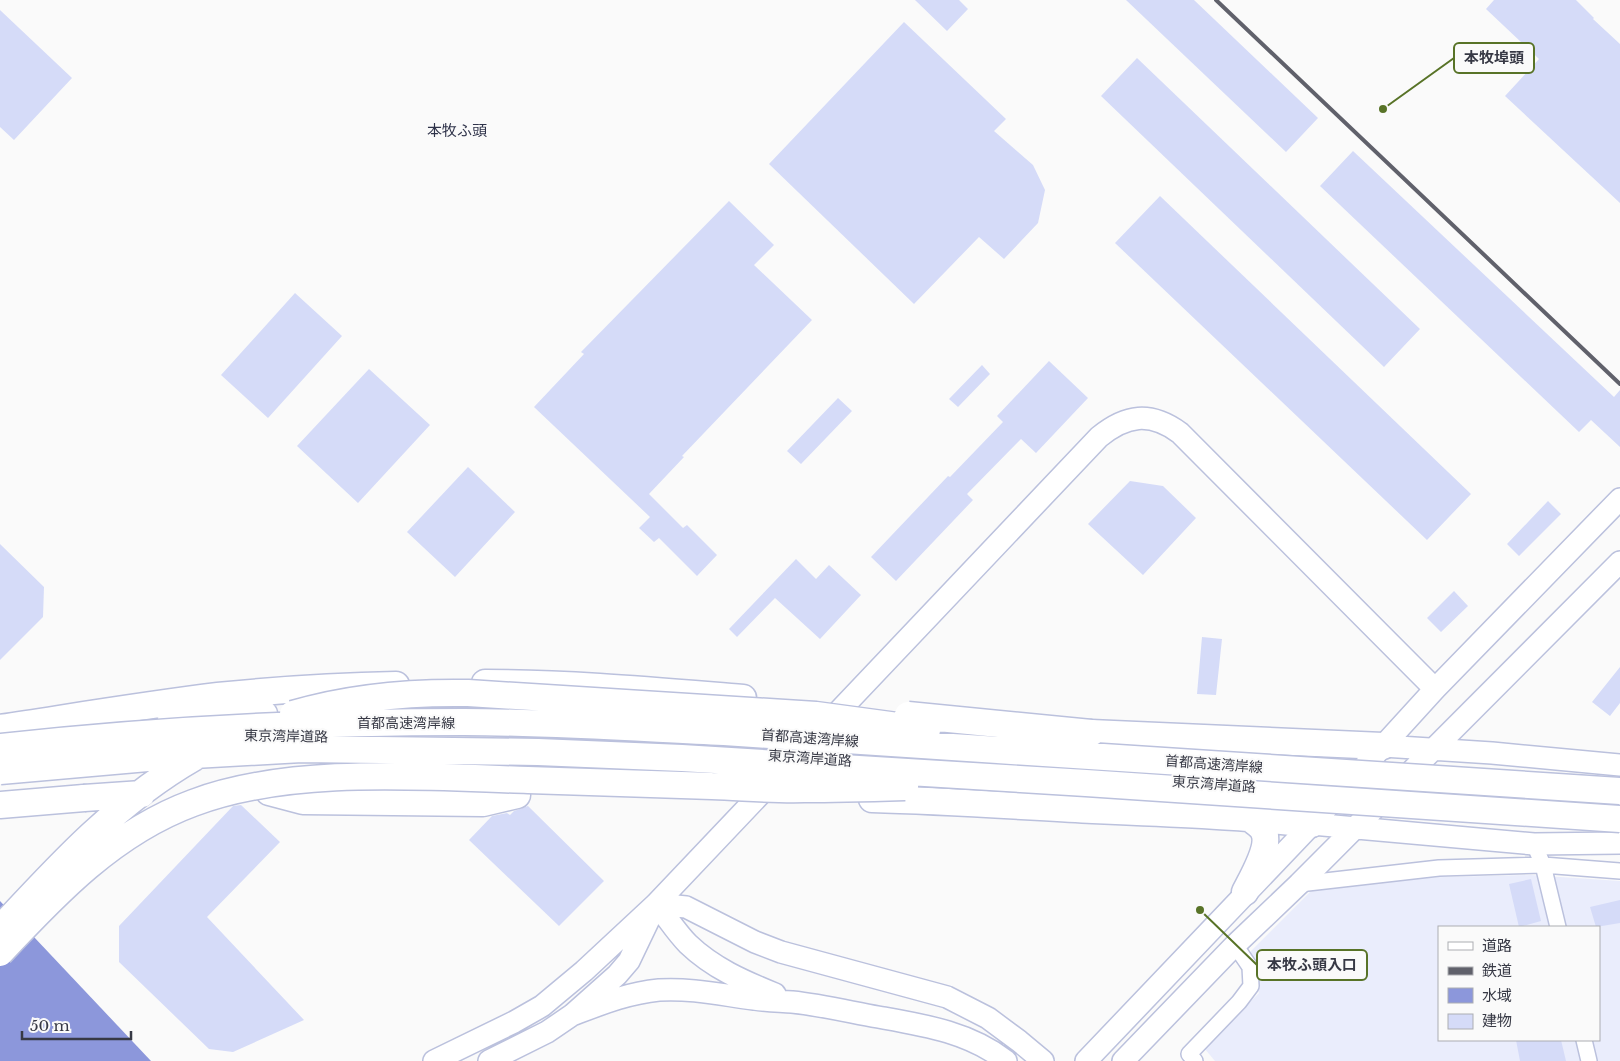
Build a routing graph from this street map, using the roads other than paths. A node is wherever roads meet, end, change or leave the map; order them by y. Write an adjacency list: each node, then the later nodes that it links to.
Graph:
1 (1620, 499): 3 (street)
2 (1620, 562): 4 (street)
3 (1435, 689): 7 (street); 29 (street)
4 (1463, 719): 8 (street); 9 (street)
5 (336, 737): 6 (highway, 東京湾岸道路); 16 (highway, bridge); 18 (highway, 東京湾岸道路)
6 (2, 742): 7 (highway, bridge); 10 (highway, 首都高速湾岸線, bridge); 15 (highway, 東京湾岸道路, bridge)
7 (1384, 746): 8 (street); 21 (street)
8 (1432, 750): 9 (street); 22 (street)
9 (1492, 754): 11 (street)
10 (1127, 758): 14 (highway, 首都高速湾岸線, bridge); 31 (highway, bridge)
11 (1620, 765)
12 (0, 771): 13 (highway, 首都高速湾岸線, bridge)
13 (1086, 783): 20 (highway, 首都高速湾岸線, bridge); 33 (highway, bridge)
14 (1620, 791)
15 (1620, 798)
16 (872, 799): 17 (highway, bridge); 19 (highway)
17 (0, 805)
18 (1620, 811)
19 (1248, 817): 21 (highway); 28 (highway)
20 (1620, 819)
21 (1312, 824): 22 (street); 28 (street)
22 (1355, 827): 24 (street); 27 (street)
23 (1620, 843): 24 (street)
24 (1534, 844): 25 (street)
25 (1543, 865): 26 (street); 27 (street); 30 (street)
26 (1620, 871)
27 (1299, 884): 32 (street)
28 (1245, 892): 41 (street)
29 (656, 904): 34 (street); 35 (street); 37 (street); 40 (street)
30 (1558, 926)
31 (0, 929)
32 (1235, 945): 42 (street); 43 (street)
33 (0, 953)
34 (793, 1002): 35 (street); 39 (street)
35 (572, 1015): 38 (street)
36 (1584, 1041): 44 (street)
37 (434, 1061)
38 (489, 1061)
39 (1006, 1061)
40 (1043, 1061)
41 (1086, 1061)
42 (1122, 1061)
43 (1195, 1061)
44 (1590, 1061)

